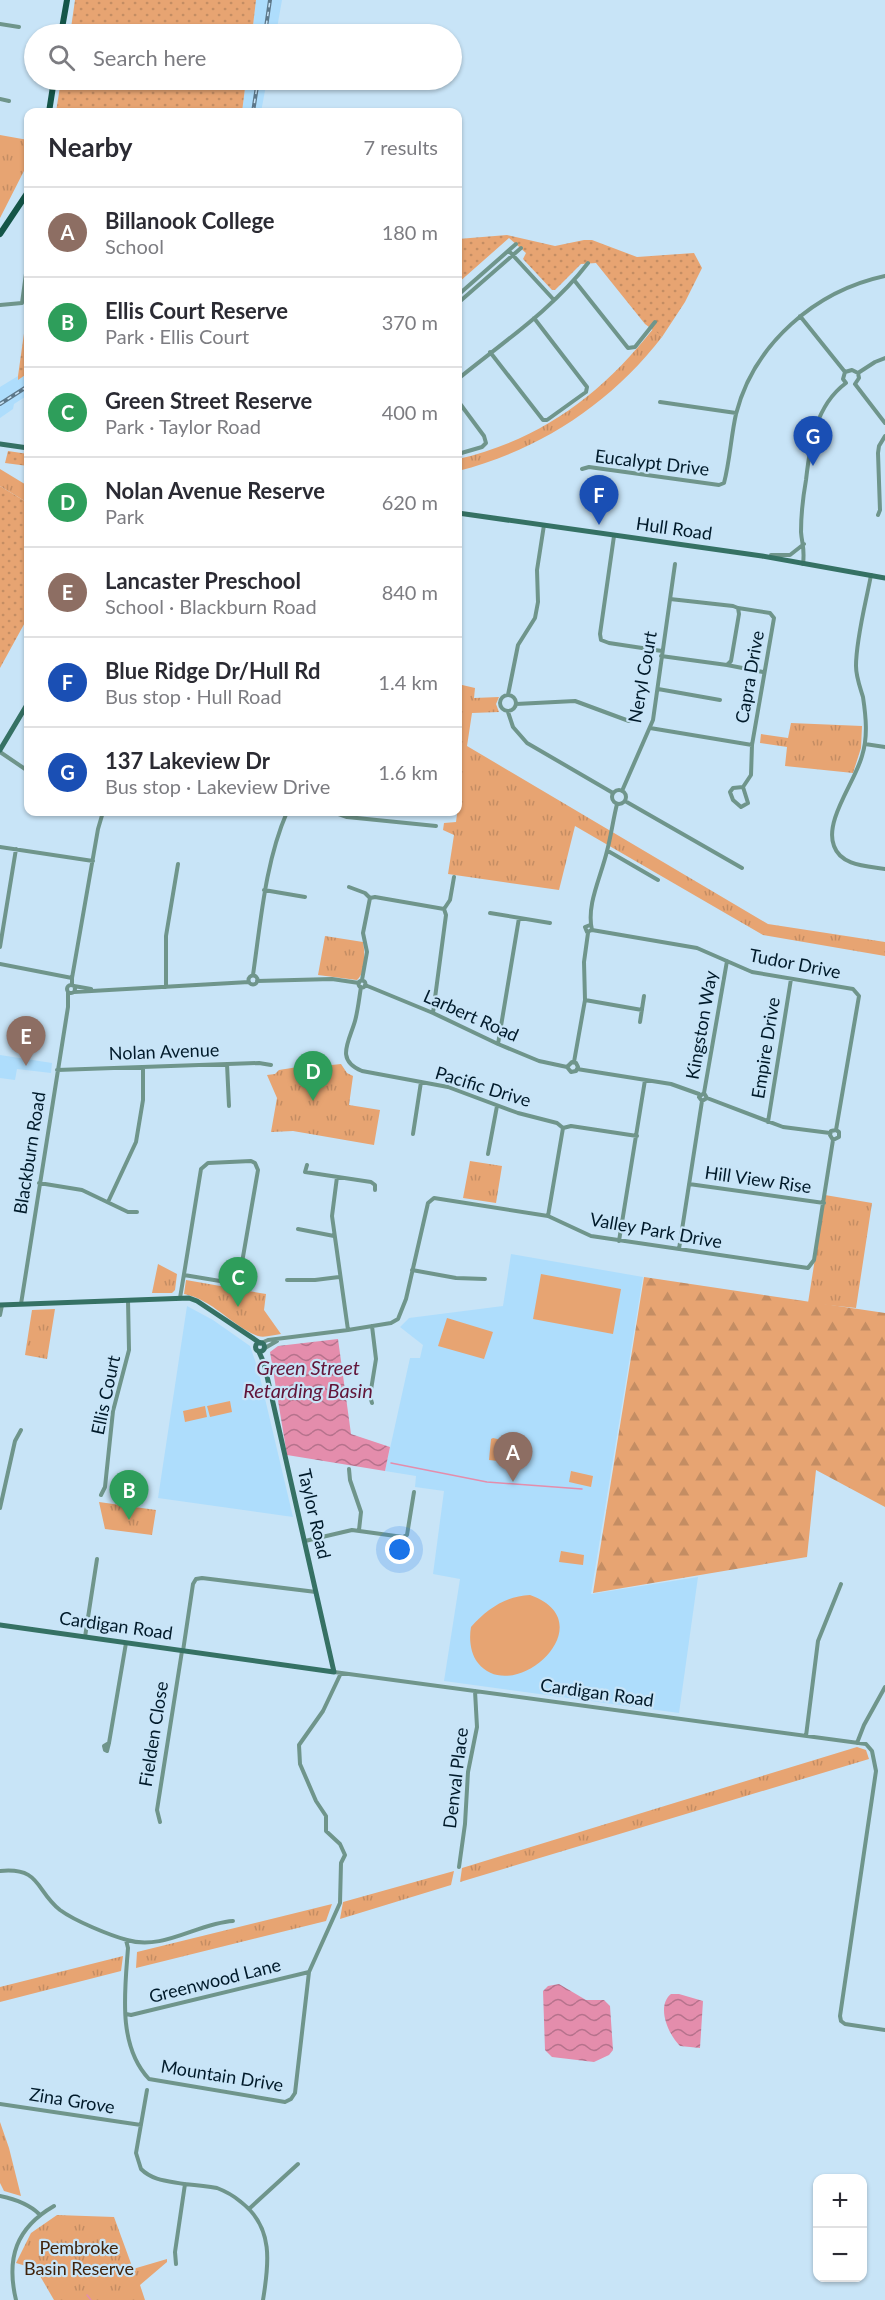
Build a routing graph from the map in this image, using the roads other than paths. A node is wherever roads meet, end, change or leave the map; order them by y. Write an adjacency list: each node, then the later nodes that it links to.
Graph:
1 (67, 0): 3 (main road)
2 (0, 24): 4 (street)
3 (63, 24)
4 (19, 27)
5 (52, 90): 8 (main road)
6 (0, 99): 7 (street)
7 (9, 101)
8 (50, 108)
9 (24, 201): 10 (main road)
10 (0, 234)
11 (516, 244): 13 (street)
12 (521, 248): 14 (street)
13 (509, 251): 14 (street); 19 (street)
14 (513, 256): 20 (street); 21 (street)
15 (588, 263): 17 (street)
16 (885, 276): 23 (street, Eucalypt Drive)
17 (574, 280): 21 (street); 25 (street)
18 (24, 288): 22 (street)
19 (462, 292)
20 (462, 300)
21 (554, 300): 24 (street)
22 (0, 305)
23 (800, 316): 28 (street); 35 (street, Eucalypt Drive)
24 (534, 318): 26 (street); 26 (street)
25 (655, 322)
26 (490, 352): 30 (street)
27 (885, 358): 29 (street)
28 (845, 372): 29 (street); 31 (street)
29 (858, 373): 32 (street)
30 (462, 376)
31 (846, 383): 32 (street); 46 (street)
32 (855, 384): 36 (street)
33 (660, 402): 35 (street)
34 (462, 406): 40 (street)
35 (736, 413): 41 (street, Eucalypt Drive)
36 (885, 423)
37 (885, 436): 43 (street)
38 (0, 444): 39 (street)
39 (24, 447)
40 (462, 453)
41 (582, 469)
42 (462, 514): 44 (street, Hull Road)
43 (878, 515)
44 (544, 525): 45 (street, Hull Road); 58 (street)
45 (614, 536): 47 (street, Hull Road); 54 (street)
46 (804, 544): 47 (street); 49 (street)
47 (762, 556): 49 (street, Hull Road)
48 (675, 564): 52 (street, Neryl Court)
49 (804, 564): 50 (street, Hull Road)
50 (871, 575): 51 (street, Hull Road); 65 (street)
51 (885, 578)
52 (670, 599): 53 (street); 54 (street, Neryl Court)
53 (738, 608): 55 (street); 56 (street, Capra Drive)
54 (661, 654): 55 (street); 57 (street, Neryl Court)
55 (728, 665): 56 (street)
56 (763, 672): 66 (street, Capra Drive)
57 (658, 689): 59 (street); 64 (street, Neryl Court)
58 (508, 695): 60 (street); 62 (street)
59 (720, 700)
60 (516, 704): 62 (street); 63 (street)
61 (24, 710): 68 (street)
62 (508, 712): 72 (street)
63 (629, 721)
64 (650, 728): 66 (street); 71 (street, Neryl Court)
65 (865, 744): 67 (street); 85 (street)
66 (752, 745): 70 (street, Capra Drive)
67 (885, 747)
68 (0, 751): 69 (street)
69 (24, 768)
70 (743, 787): 70 (street)
71 (622, 791): 72 (street); 73 (street)
72 (613, 793): 74 (street)
73 (626, 801): 74 (street); 84 (street)
74 (617, 804): 81 (street)
75 (102, 816): 82 (street, Blackburn Road)
76 (285, 816): 89 (street)
77 (344, 816): 78 (street)
78 (436, 826)
79 (0, 847): 80 (street)
80 (16, 849): 82 (street); 96 (street)
81 (608, 850): 87 (street); 97 (street)
82 (93, 861): 102 (street, Blackburn Road)
83 (178, 864): 107 (street)
84 (742, 868)
85 (885, 869)
86 (454, 877): 92 (street)
87 (658, 880)
88 (349, 887): 91 (street)
89 (264, 890): 90 (street); 101 (street)
90 (305, 897)
91 (370, 898): 92 (street); 106 (street)
92 (444, 909): 112 (street)
93 (490, 913): 94 (street)
94 (519, 918): 95 (street); 114 (street)
95 (550, 923)
96 (2, 927): 98 (street)
97 (590, 931): 99 (street, Tudor Drive); 110 (street)
98 (0, 947)
99 (727, 962): 103 (street, Tudor Drive); 124 (street, Kingston Way)
100 (0, 964): 102 (street)
101 (254, 975): 104 (street); 105 (street)
102 (72, 978): 108 (street, Blackburn Road)
103 (791, 979): 129 (street, Empire Drive); 131 (street, Tudor Drive)
104 (257, 981): 105 (street); 106 (street, Larbert Road)
105 (249, 982): 107 (street)
106 (362, 984): 112 (street, Larbert Road); 123 (street, Pacific Drive)
107 (166, 987): 108 (street)
108 (71, 989): 121 (street, Blackburn Road)
109 (644, 996): 111 (street)
110 (585, 1000): 111 (street); 115 (street)
111 (642, 1010): 113 (street)
112 (433, 1012): 114 (street, Larbert Road)
113 (640, 1022)
114 (498, 1044): 119 (street, Larbert Road)
115 (574, 1062): 119 (street); 120 (street)
116 (227, 1064): 117 (street, Nolan Avenue); 118 (street, Nolan Avenue); 127 (street)
117 (271, 1065)
118 (143, 1067): 121 (street, Nolan Avenue); 142 (street)
119 (567, 1068): 120 (street, Larbert Road)
120 (577, 1069): 122 (street)
121 (57, 1070): 139 (street, Blackburn Road)
122 (645, 1080): 124 (street); 134 (street)
123 (422, 1082): 128 (street, Pacific Drive); 133 (street)
124 (702, 1093): 125 (street); 126 (street)
125 (708, 1098): 126 (street); 129 (street)
126 (702, 1101): 140 (street, Kingston Way)
127 (229, 1106)
128 (497, 1106): 130 (street, Pacific Drive); 136 (street)
129 (768, 1122): 132 (street)
130 (563, 1128): 134 (street, Pacific Drive); 145 (street)
131 (836, 1130): 132 (street); 135 (street)
132 (830, 1133): 135 (street)
133 (413, 1134)
134 (637, 1136): 148 (street)
135 (833, 1140): 143 (street)
136 (488, 1154)
137 (307, 1165): 138 (street)
138 (337, 1177): 141 (street); 147 (street)
139 (39, 1183): 142 (street); 157 (street, Blackburn Road)
140 (689, 1184): 143 (street, Hill View Rise); 149 (street, Kingston Way)
141 (375, 1190)
142 (108, 1202): 144 (street)
143 (824, 1203): 149 (street, Valley Park Drive)
144 (137, 1212)
145 (548, 1216): 148 (street, Valley Park Drive); 150 (street, Valley Park Drive)
146 (298, 1229): 147 (street)
147 (334, 1236): 152 (street)
148 (619, 1241): 149 (street, Valley Park Drive)
149 (679, 1249)
150 (412, 1270): 153 (street); 160 (street)
151 (184, 1275): 151 (street); 155 (street)
152 (339, 1277): 154 (street); 161 (street)
153 (485, 1279)
154 (288, 1280)
155 (180, 1298): 156 (street); 162 (street)
156 (128, 1300): 157 (street); 167 (street, Ellis Court)
157 (21, 1304): 158 (street)
158 (1, 1305): 159 (street)
159 (0, 1315)
160 (372, 1326): 161 (street); 163 (street)
161 (348, 1330): 162 (street)
162 (261, 1347): 170 (street, Taylor Road)
163 (372, 1403)
164 (21, 1430): 168 (street)
165 (349, 1469): 169 (street)
166 (414, 1492): 169 (street)
167 (101, 1495)
168 (0, 1508)
169 (359, 1530): 170 (street)
170 (305, 1541): 173 (street, Taylor Road)
171 (97, 1559): 175 (street)
172 (841, 1584): 182 (street)
173 (316, 1592): 177 (street, Fielden Close); 178 (street, Taylor Road)
174 (0, 1625): 175 (street, Cardigan Road)
175 (85, 1637): 176 (street, Cardigan Road)
176 (126, 1643): 177 (street, Cardigan Road); 183 (street)
177 (182, 1651): 178 (street, Cardigan Road); 185 (street, Fielden Close)
178 (334, 1672): 179 (street, Cardigan Road)
179 (341, 1673): 181 (street, Cardigan Road); 190 (street, Mountain Drive)
180 (885, 1688): 184 (street)
181 (475, 1691): 182 (street, Cardigan Road); 186 (street, Denval Place)
182 (806, 1736): 184 (street, Cardigan Road)
183 (109, 1743)
184 (857, 1743): 192 (street)
185 (160, 1822)
186 (459, 1867)
187 (0, 1871): 189 (street)
188 (234, 1920): 189 (street)
189 (126, 1940): 191 (street, Mountain Drive)
190 (309, 1972): 191 (street, Greenwood Lane); 191 (street, Mountain Drive)
191 (126, 2014)
192 (885, 2030)
193 (147, 2090): 195 (street)
194 (0, 2104): 195 (street, Zina Grove)
195 (141, 2125): 197 (street)
196 (298, 2164): 200 (street)
197 (185, 2184): 200 (street); 202 (street)
198 (0, 2196): 201 (street)
199 (54, 2205): 201 (street)
200 (250, 2208): 204 (street)
201 (39, 2214): 203 (street)
202 (176, 2264)
203 (15, 2300)
204 (263, 2300)

